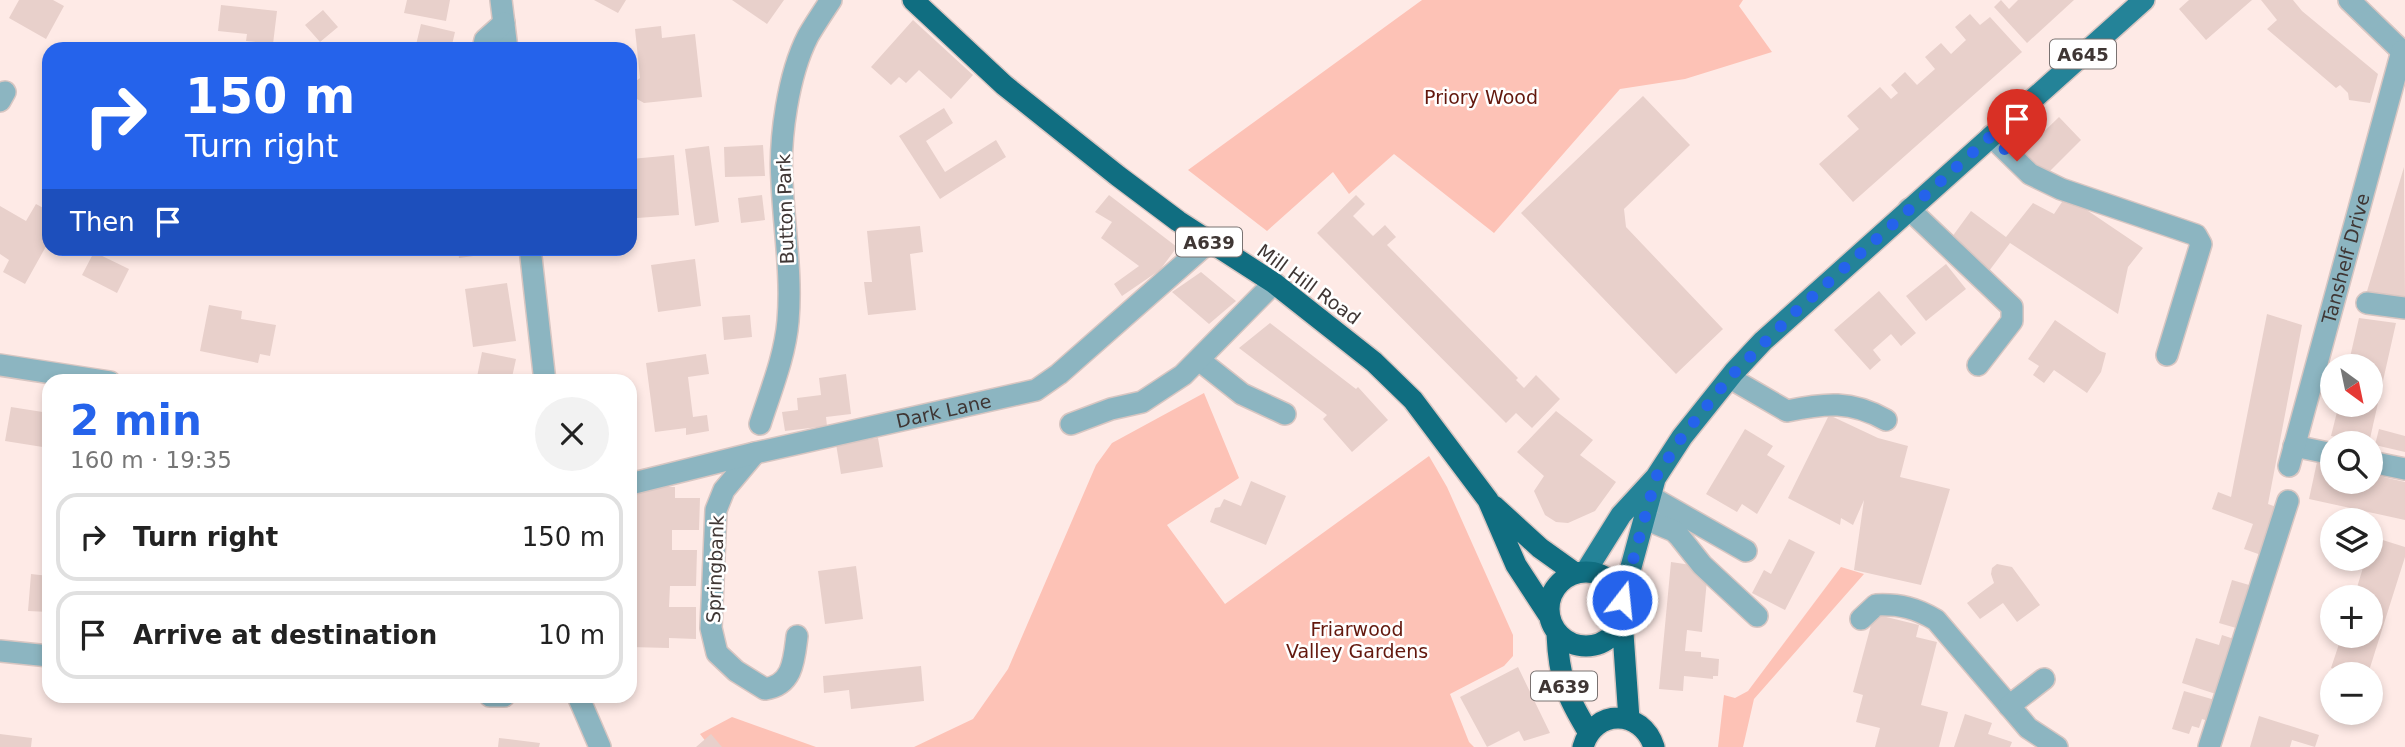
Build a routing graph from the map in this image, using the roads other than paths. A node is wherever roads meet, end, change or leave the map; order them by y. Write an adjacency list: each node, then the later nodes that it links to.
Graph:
1 (501, 0): 6 (street)
2 (831, 0): 26 (street, Button Park)
3 (913, 0): 12 (highway, Mill Hill Road / A639)
4 (2144, 0): 10 (main road, A645)
5 (2349, 0): 9 (street)
6 (504, 23): 7 (street); 8 (street)
7 (485, 42)
8 (506, 42)
9 (2403, 53): 29 (street, Tanshelf Drive)
10 (1991, 136): 11 (main road, A645); 17 (street)
11 (1909, 209): 20 (street); 23 (main road, A645)
12 (1209, 242): 14 (highway, Mill Hill Road / A639); 28 (street, Dark Lane)
13 (531, 256): 22 (street)
14 (1274, 283): 18 (street); 34 (highway, Mill Hill Road / A639)
15 (2367, 303): 16 (street)
16 (2405, 308)
17 (2167, 355)
18 (1199, 359): 24 (street); 27 (street)
19 (0, 365): 21 (street)
20 (1978, 365)
21 (58, 374)
22 (544, 374)
23 (1730, 377): 25 (street); 33 (main road, A645)
24 (1285, 414)
25 (1886, 420)
26 (760, 424)
27 (1071, 424)
28 (755, 453): 32 (street, Dark Lane); 43 (street, Springbank)
29 (2320, 455)
30 (2383, 464): 31 (street)
31 (2405, 469)
32 (637, 482)
33 (1653, 487): 36 (main road, A645); 37 (street); 38 (main road, A645)
34 (1488, 500): 38 (highway, Mill Hill Road / A639); 42 (highway, Mill Hill Road / A639)
35 (2288, 501): 54 (street)
36 (1644, 519): 39 (main road, A645); 40 (street)
37 (1746, 551)
38 (1581, 572): 39 (highway, A639); 42 (highway, A639)
39 (1622, 609): 42 (highway, A639); 49 (highway, A639)
40 (1757, 616)
41 (1861, 619): 48 (street)
42 (1553, 624): 50 (highway, A639)
43 (797, 636)
44 (0, 651): 45 (street)
45 (42, 655)
46 (2044, 679): 48 (street)
47 (581, 703): 51 (street)
48 (2009, 706): 53 (street)
49 (1629, 719): 50 (highway, A639 / A639); 52 (highway)
50 (1586, 740)
51 (600, 747)
52 (1654, 747)
53 (2057, 747)
54 (2209, 747)

